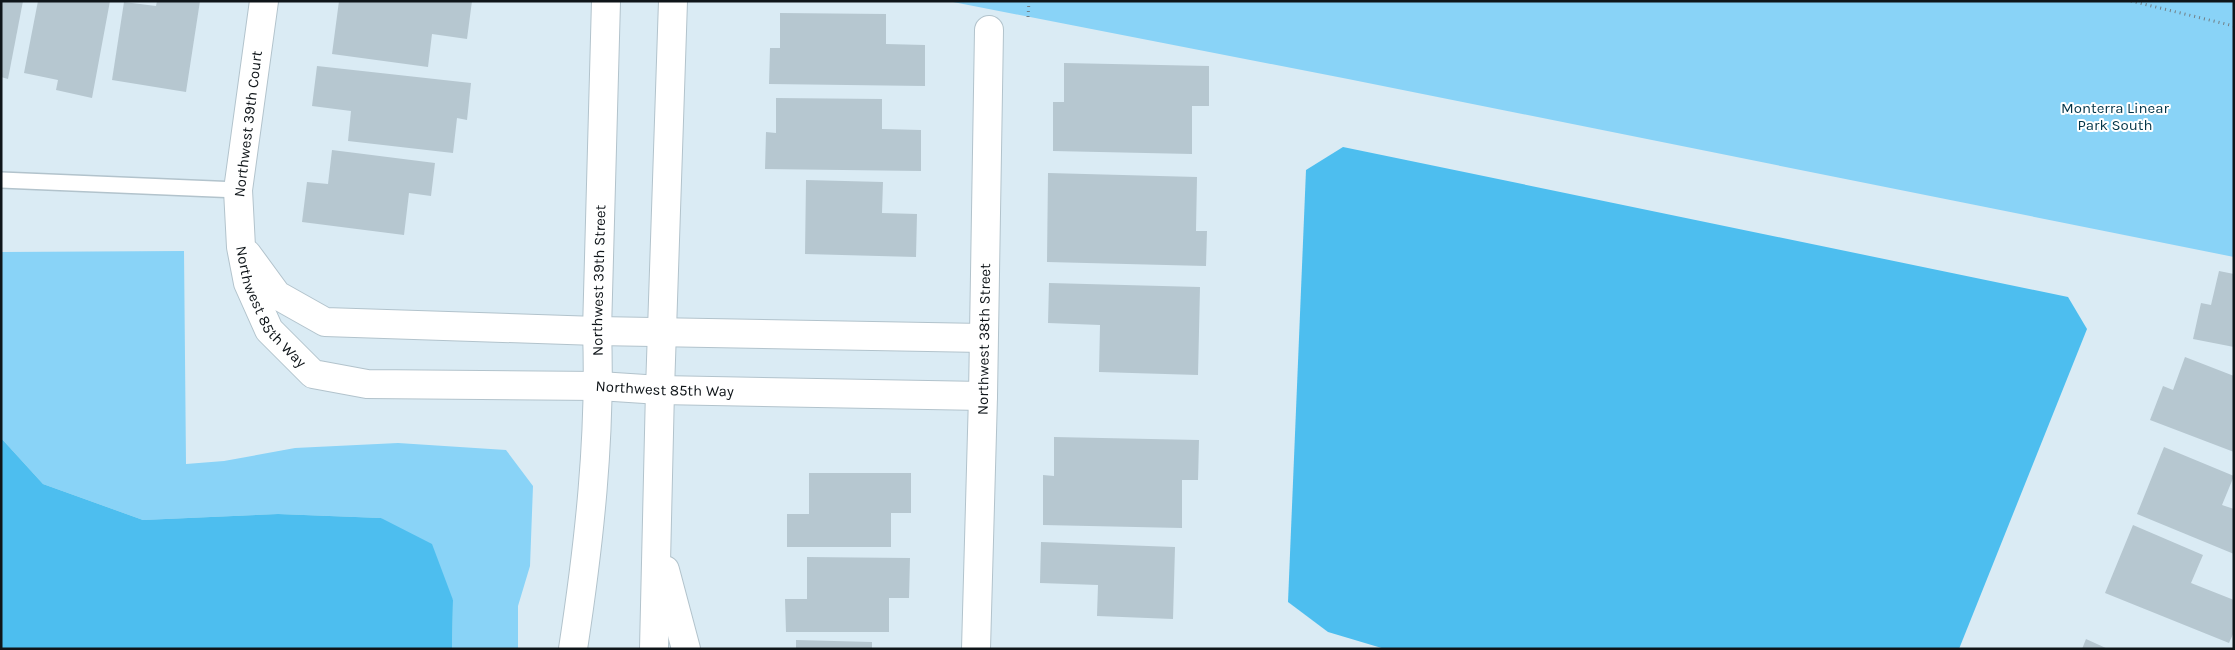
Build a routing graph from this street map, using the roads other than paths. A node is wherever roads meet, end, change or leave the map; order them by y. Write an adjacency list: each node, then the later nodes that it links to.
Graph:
1 (264, 1): 6 (street, Northwest 39th Court)
2 (606, 1): 8 (street, Northwest 39th Street)
3 (673, 1): 9 (street)
4 (989, 30): 10 (street, Northwest 38th Street)
5 (1, 180): 6 (lane)
6 (238, 190): 7 (street, Northwest 39th Court)
7 (241, 246): 8 (street, Northwest 85th Way); 11 (street, Northwest 85th Way)
8 (597, 332): 9 (street, Northwest 85th Way); 11 (street, Northwest 39th Street)
9 (662, 332): 10 (street, Northwest 85th Way); 12 (street)
10 (983, 338): 13 (street, Northwest 38th Street)
11 (599, 386): 12 (street, Northwest 85th Way); 15 (street, Northwest 39th Street)
12 (660, 390): 13 (street, Northwest 85th Way); 14 (street)
13 (983, 396): 18 (street, Northwest 38th Street)
14 (658, 542): 16 (street); 17 (street)
15 (573, 649)
16 (654, 649)
17 (686, 649)
18 (976, 649)

